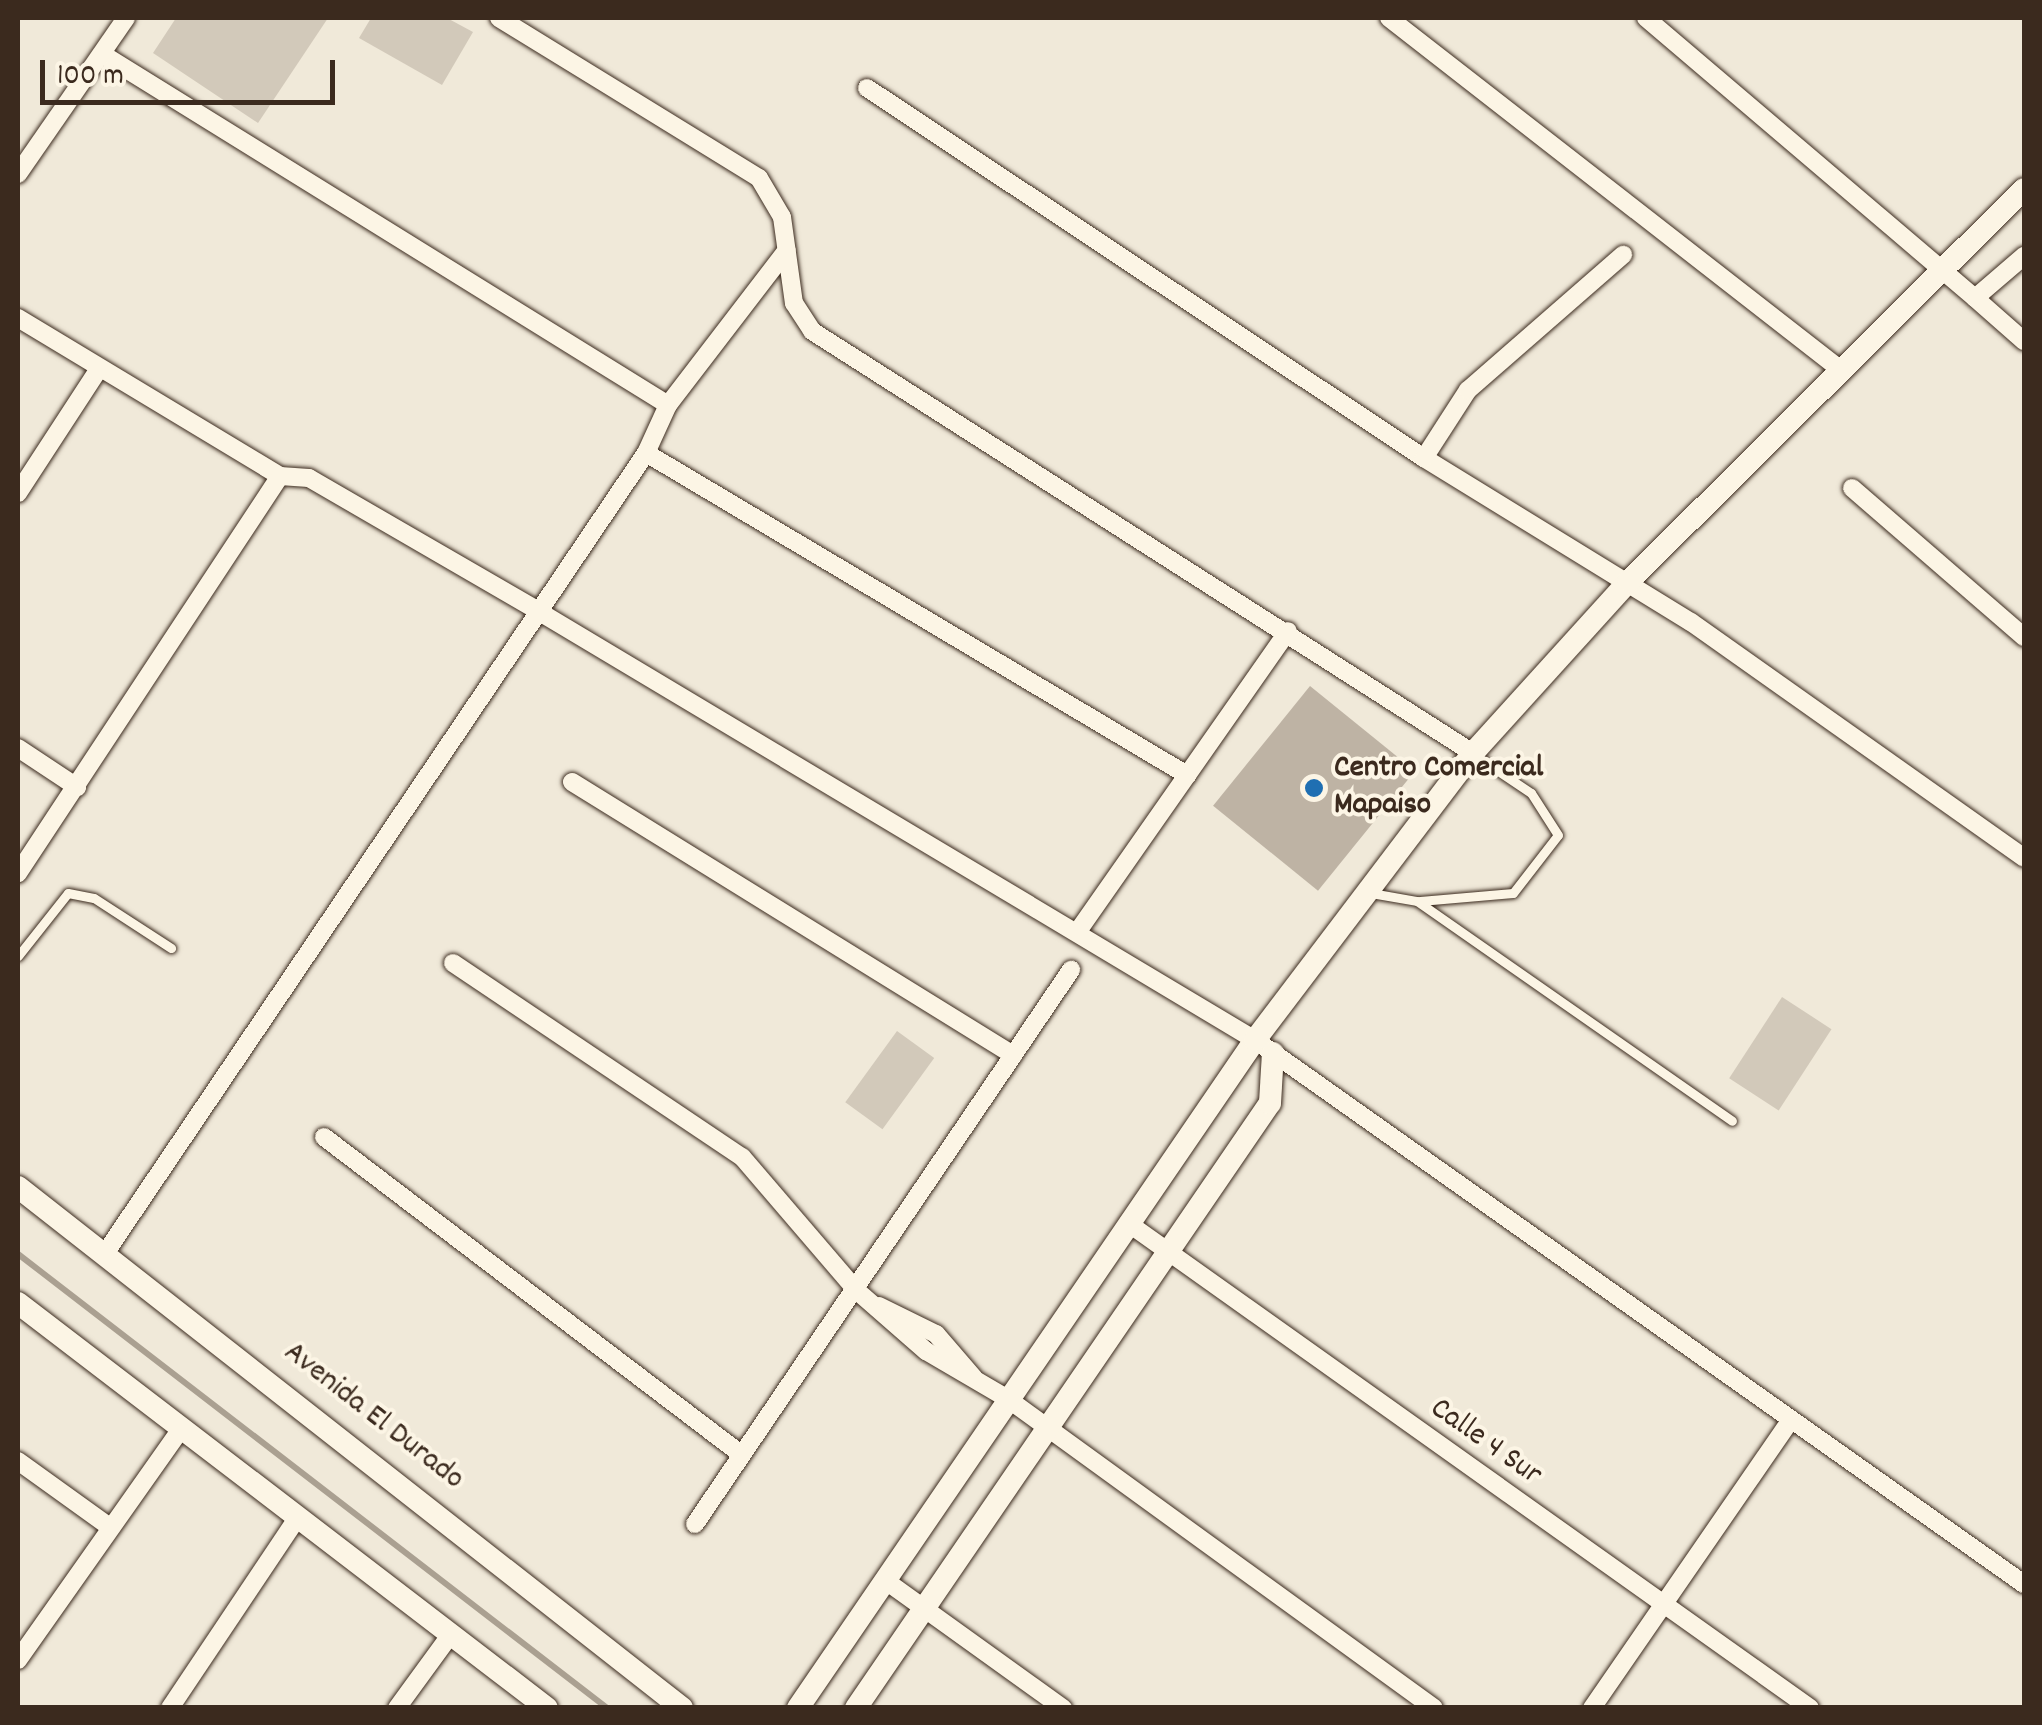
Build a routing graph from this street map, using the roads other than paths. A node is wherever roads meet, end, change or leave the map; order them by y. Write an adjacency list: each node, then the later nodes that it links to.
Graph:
1 (126, 18): 5 (street)
2 (498, 18): 9 (street)
3 (1389, 18): 16 (street)
4 (1646, 18): 12 (street)
5 (102, 54): 7 (street); 18 (street)
6 (867, 88): 20 (street)
7 (18, 174)
8 (2024, 189): 12 (street)
9 (787, 250): 18 (street); 26 (street)
10 (1624, 254): 20 (street)
11 (2024, 256): 13 (street)
12 (1945, 267): 13 (street); 16 (street)
13 (1976, 298): 15 (street)
14 (18, 318): 17 (street)
15 (2024, 341)
16 (1841, 370): 24 (street)
17 (97, 372): 21 (street); 23 (street)
18 (668, 405): 19 (street)
19 (646, 453): 25 (street); 30 (street)
20 (1424, 458): 24 (street)
21 (280, 476): 25 (street); 32 (street)
22 (1852, 488): 27 (street)
23 (18, 493)
24 (1629, 581): 29 (street); 33 (street)
25 (538, 610): 37 (street); 48 (street)
26 (1288, 630): 29 (street); 30 (street)
27 (2024, 637)
28 (18, 748): 32 (street)
29 (1472, 753): 35 (street); 36 (lane)
30 (1187, 775): 37 (street)
31 (572, 782): 43 (street)
32 (76, 786): 34 (street)
33 (2024, 858)
34 (18, 874)
35 (1369, 892): 36 (lane); 42 (street)
36 (1417, 901): 44 (lane)
37 (1078, 931): 42 (street)
38 (172, 948): 39 (lane)
39 (18, 956)
40 (453, 963): 50 (street)
41 (1071, 970): 43 (street)
42 (1264, 1046): 47 (street); 49 (street); 53 (street)
43 (1013, 1055): 50 (street)
44 (1732, 1122)
45 (324, 1137): 56 (street)
46 (18, 1187): 48 (street, Avenida El Durado)
47 (1128, 1223): 49 (street, Calle 4 Sur); 52 (street)
48 (106, 1252): 70 (street, Avenida El Durado)
49 (1166, 1252): 54 (street); 63 (street, Calle 4 Sur)
50 (856, 1290): 52 (street); 56 (street)
51 (18, 1303): 55 (street)
52 (1008, 1399): 54 (street); 61 (street)
53 (1788, 1422): 62 (street); 63 (street)
54 (1044, 1427): 64 (street); 74 (street)
55 (181, 1429): 58 (street); 60 (street)
56 (742, 1455): 59 (street)
57 (18, 1461): 60 (street)
58 (296, 1520): 65 (street); 67 (street)
59 (694, 1524)
60 (110, 1527): 66 (street)
61 (886, 1581): 64 (street); 71 (street)
62 (2024, 1584)
63 (1662, 1606): 75 (street); 76 (street, Calle 4 Sur)
64 (924, 1608): 72 (street); 73 (street)
65 (448, 1638): 68 (street); 69 (street)
66 (19, 1654)
67 (170, 1708)
68 (397, 1708)
69 (546, 1708)
70 (682, 1708)
71 (798, 1708)
72 (856, 1708)
73 (1063, 1708)
74 (1434, 1708)
75 (1592, 1708)
76 (1810, 1708)

